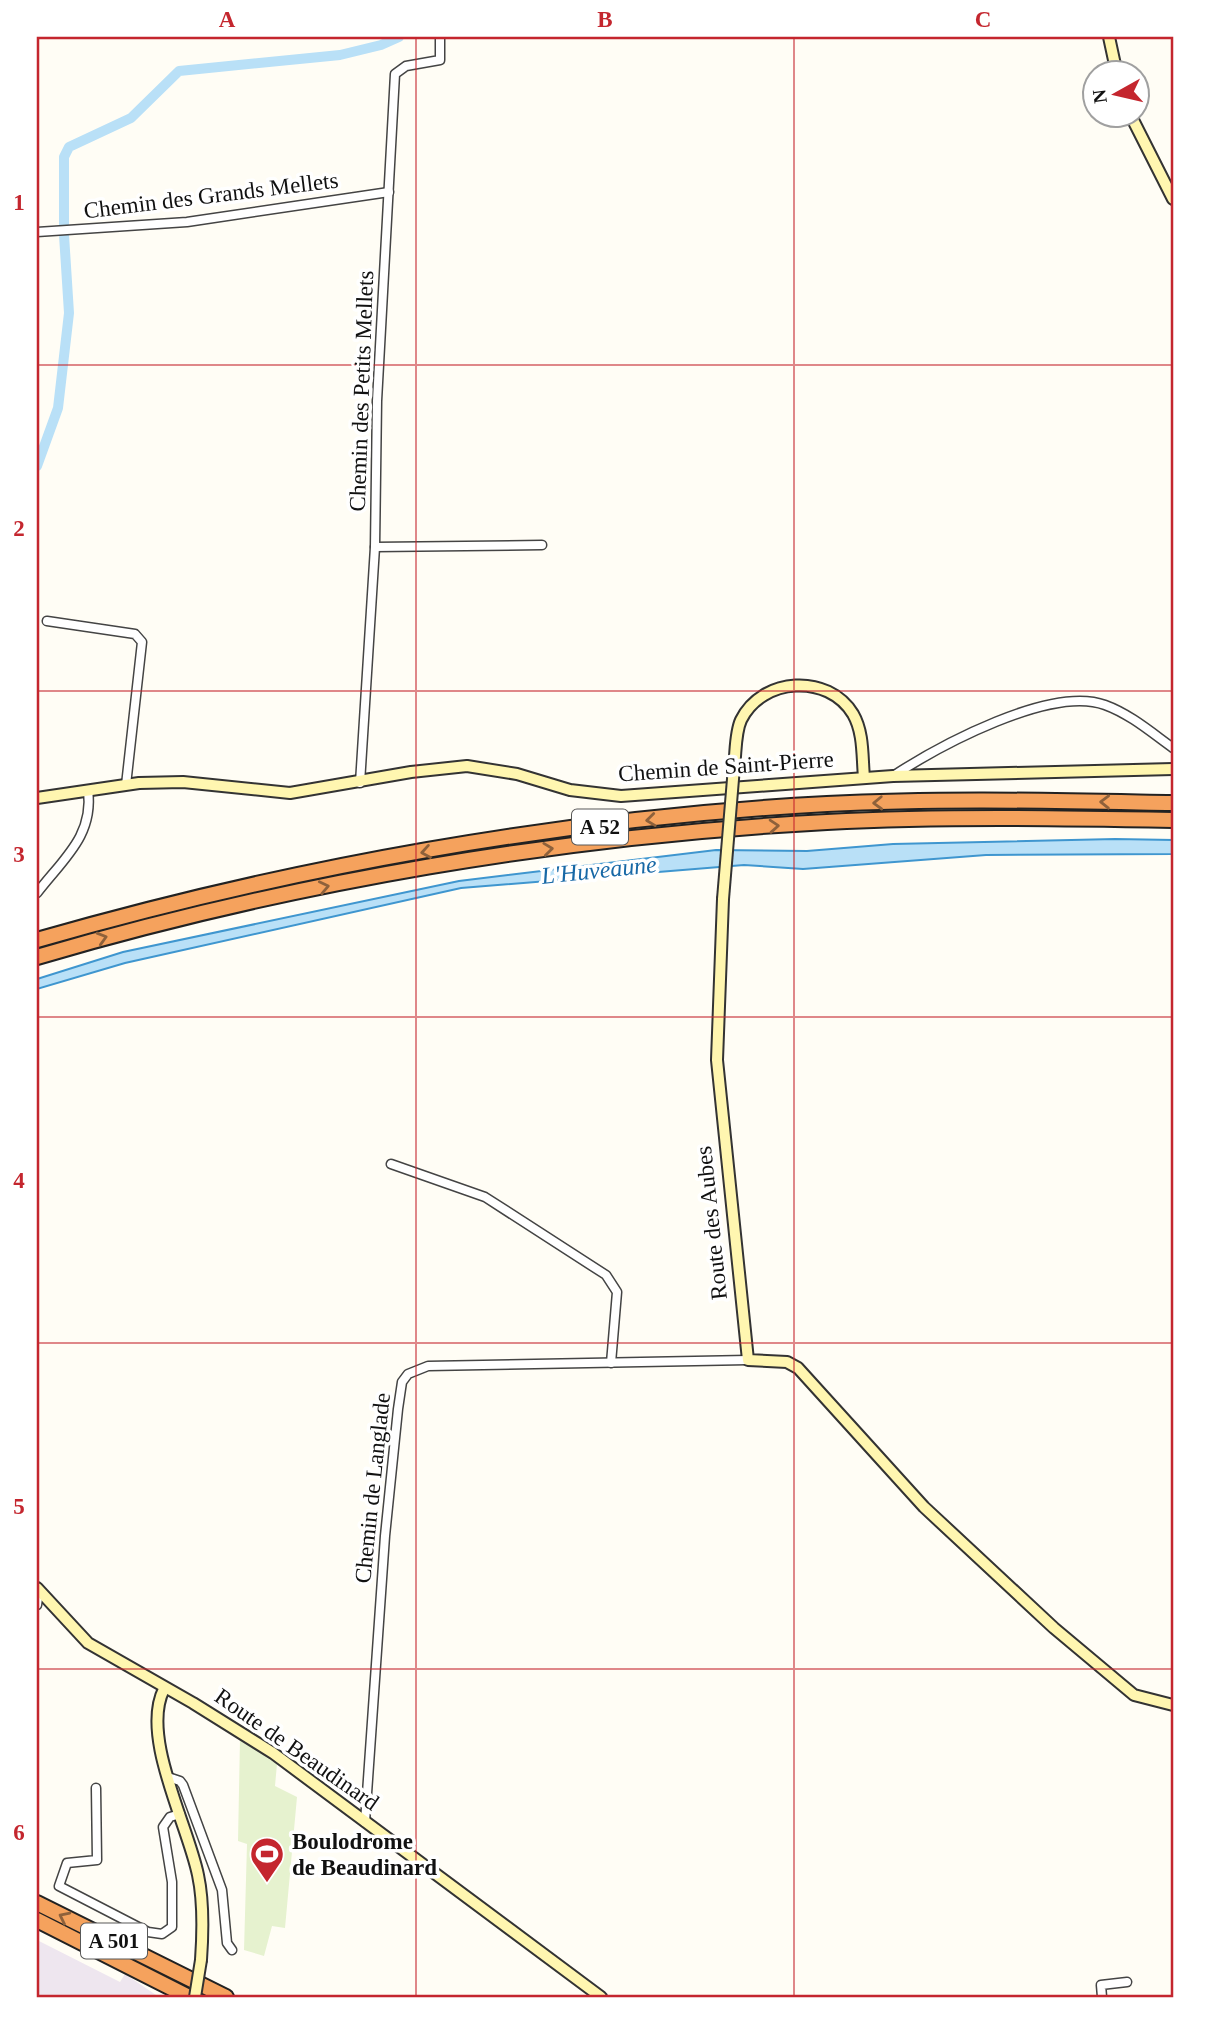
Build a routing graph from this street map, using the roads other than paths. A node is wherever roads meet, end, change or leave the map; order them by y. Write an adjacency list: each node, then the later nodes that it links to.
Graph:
1 (440, 37): 5 (street, Chemin des Petits Mellets)
2 (1108, 37): 3 (street)
3 (1114, 60)
4 (1138, 130): 6 (street)
5 (390, 192): 7 (street, Chemin des Grands Mellets); 9 (street, Chemin des Petits Mellets)
6 (1173, 200)
7 (37, 232)
8 (542, 545): 9 (street)
9 (375, 547): 15 (street, Chemin des Petits Mellets)
10 (47, 621): 16 (street)
11 (1173, 748): 13 (street)
12 (1173, 769): 13 (street, Chemin de Saint-Pierre)
13 (893, 776): 14 (street, Chemin de Saint-Pierre)
14 (864, 777): 15 (street, Chemin de Saint-Pierre); 25 (street, Route des Aubes, bridge)
15 (360, 783): 16 (street, Chemin de Saint-Pierre)
16 (125, 785): 17 (street, Chemin de Saint-Pierre)
17 (88, 790): 18 (street, Chemin de Saint-Pierre); 21 (street)
18 (37, 798)
19 (1173, 803): 22 (highway, A 52, one-way to 22)
20 (1173, 820): 23 (highway, A 52, one-way to 20)
21 (37, 893)
22 (37, 940)
23 (37, 957)
24 (391, 1164): 26 (street)
25 (748, 1360): 26 (street, Chemin de Langlade); 30 (street)
26 (611, 1363): 34 (street, Chemin de Langlade)
27 (38, 1589): 28 (street); 29 (street, Route de Beaudinard)
28 (37, 1605)
29 (164, 1689): 31 (street); 34 (street, Route de Beaudinard)
30 (1173, 1705)
31 (169, 1777): 33 (street); 37 (street)
32 (96, 1788): 33 (street)
33 (180, 1815): 40 (street, bridge)
34 (365, 1822): 42 (street, Route de Beaudinard)
35 (37, 1903): 41 (highway, A 501, one-way to 35)
36 (37, 1920): 39 (highway, A 501)
37 (232, 1950)
38 (1127, 1982): 43 (street)
39 (189, 1997)
40 (195, 1997)
41 (226, 1997)
42 (601, 1997)
43 (1102, 1997)

